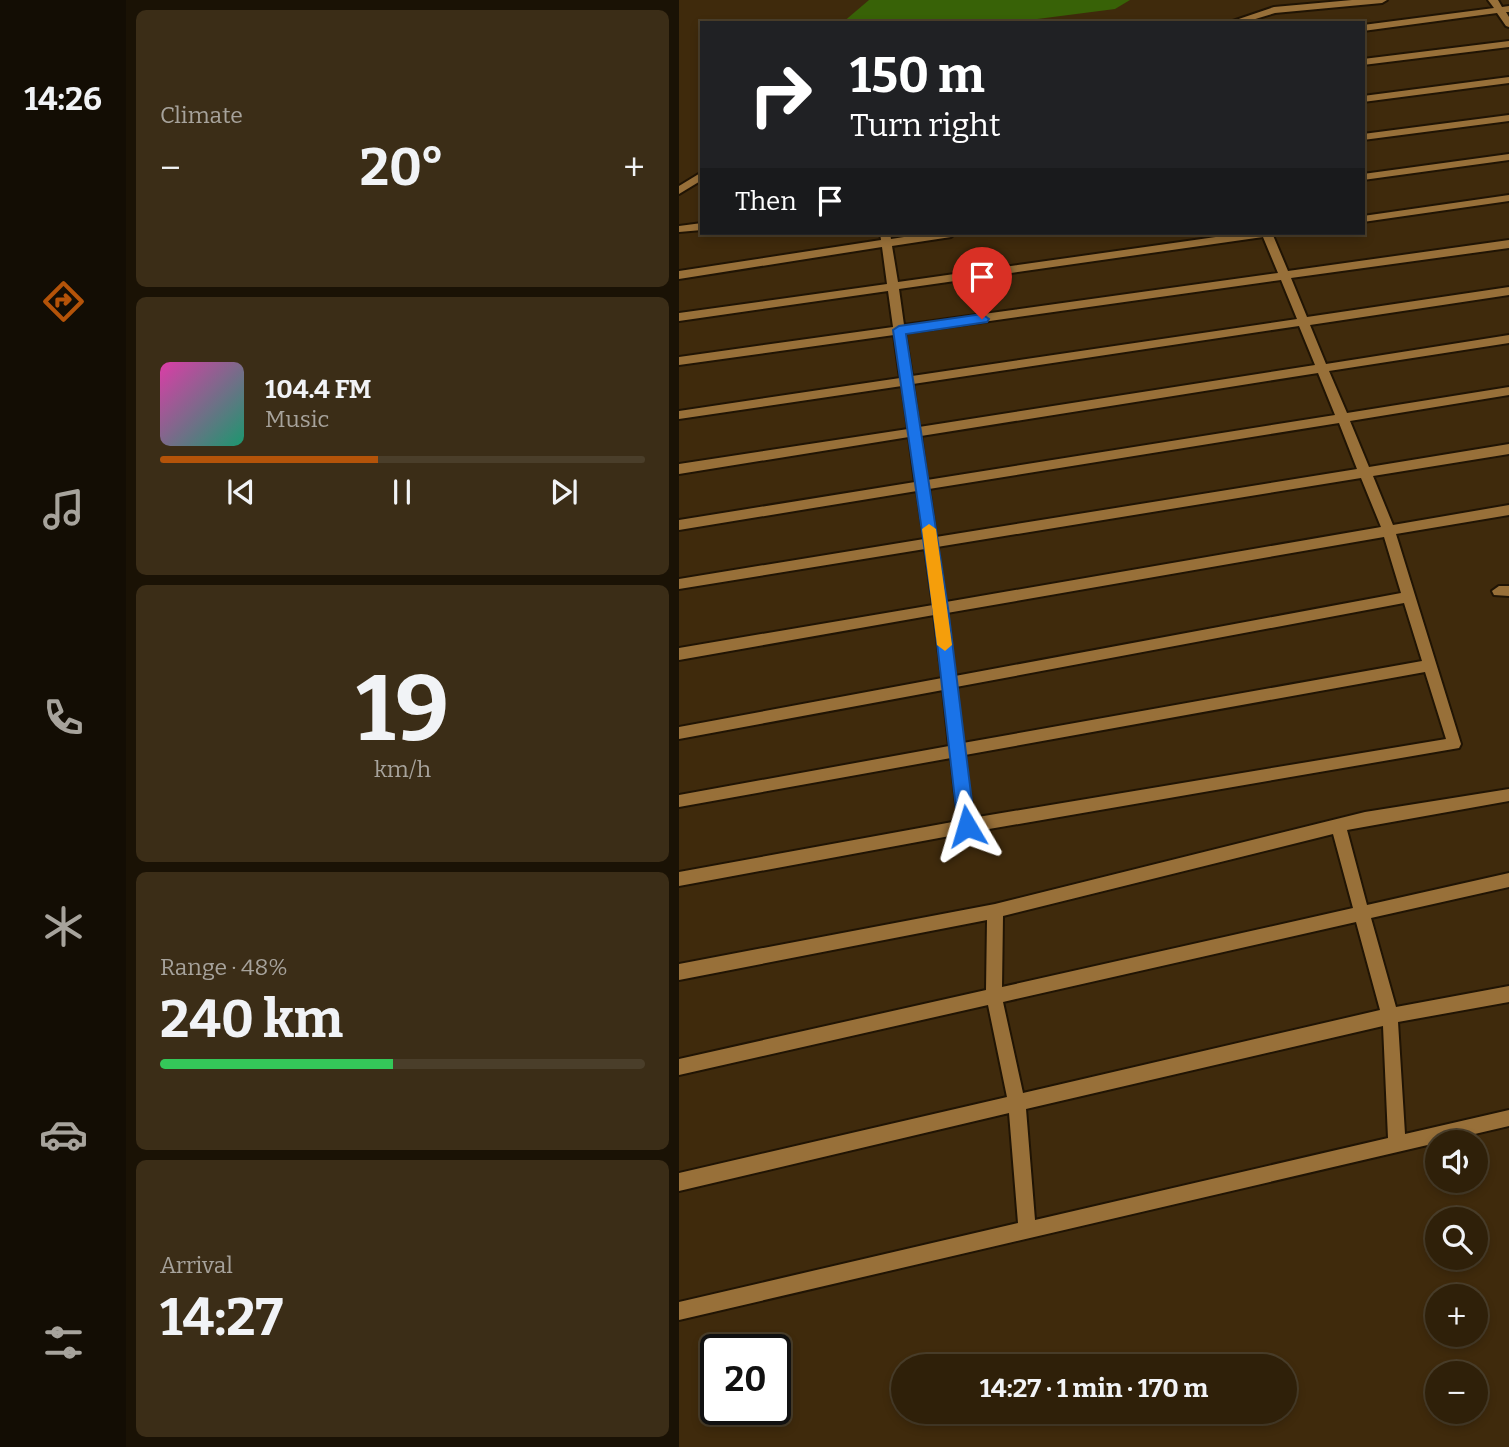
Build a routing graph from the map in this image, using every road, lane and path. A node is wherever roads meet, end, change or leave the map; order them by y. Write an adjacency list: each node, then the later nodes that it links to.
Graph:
1 (1382, 0): 4 (lane)
2 (1493, 0): 3 (lane)
3 (1504, 10): 5 (lane); 6 (lane)
4 (1238, 21)
5 (1509, 24)
6 (1365, 28)
7 (1509, 44): 8 (lane)
8 (1365, 62)
9 (1509, 80): 10 (lane)
10 (1365, 99)
11 (1509, 118): 12 (lane)
12 (1365, 137)
13 (1509, 157): 15 (lane)
14 (700, 176): 17 (lane)
15 (1365, 177)
16 (700, 185): 17 (lane)
17 (683, 189)
18 (1509, 198): 19 (lane)
19 (1365, 219)
20 (700, 226): 21 (lane)
21 (679, 229)
22 (918, 235): 25 (lane)
23 (1253, 235): 29 (lane)
24 (1268, 235): 28 (lane)
25 (886, 237): 27 (lane); 29 (lane)
26 (1509, 244): 28 (lane)
27 (679, 275)
28 (1285, 277): 32 (lane); 33 (lane)
29 (893, 287): 31 (lane); 33 (lane)
30 (1509, 291): 32 (lane)
31 (679, 317)
32 (1303, 322): 36 (lane); 37 (lane)
33 (899, 330): 35 (lane); 37 (lane)
34 (1509, 339): 36 (lane)
35 (679, 361)
36 (1323, 370): 40 (lane); 41 (lane)
37 (907, 379): 39 (lane); 41 (lane)
38 (1509, 391): 40 (lane)
39 (679, 415)
40 (1343, 418): 44 (lane); 45 (lane)
41 (914, 430): 43 (lane); 45 (lane)
42 (1509, 449): 44 (lane)
43 (679, 468)
44 (1364, 472): 48 (lane); 49 (lane)
45 (923, 486): 47 (lane); 49 (lane)
46 (1509, 510): 48 (lane)
47 (679, 525)
48 (1389, 531): 51 (lane); 52 (lane)
49 (931, 545): 50 (lane); 52 (lane)
50 (679, 584)
51 (1409, 597): 54 (lane); 55 (lane)
52 (940, 608): 53 (lane); 55 (lane)
53 (679, 654)
54 (1430, 665): 57 (lane); 61 (lane)
55 (950, 684): 56 (lane); 57 (lane)
56 (679, 733)
57 (957, 749): 59 (lane); 61 (lane)
58 (1509, 795): 60 (lane)
59 (679, 801)
60 (1338, 825): 64 (lane); 65 (lane)
61 (967, 826): 62 (lane)
62 (679, 879)
63 (1509, 880): 65 (lane)
64 (995, 911): 66 (lane); 68 (lane)
65 (1362, 913): 68 (lane); 69 (lane)
66 (679, 972)
67 (1509, 994): 69 (lane)
68 (994, 998): 70 (lane); 71 (lane)
69 (1390, 1016): 71 (lane); 73 (lane)
70 (679, 1067)
71 (1017, 1104): 74 (lane); 75 (lane)
72 (1509, 1118): 73 (lane)
73 (1397, 1142): 75 (lane)
74 (679, 1182)
75 (1027, 1229): 76 (lane)
76 (679, 1311)

